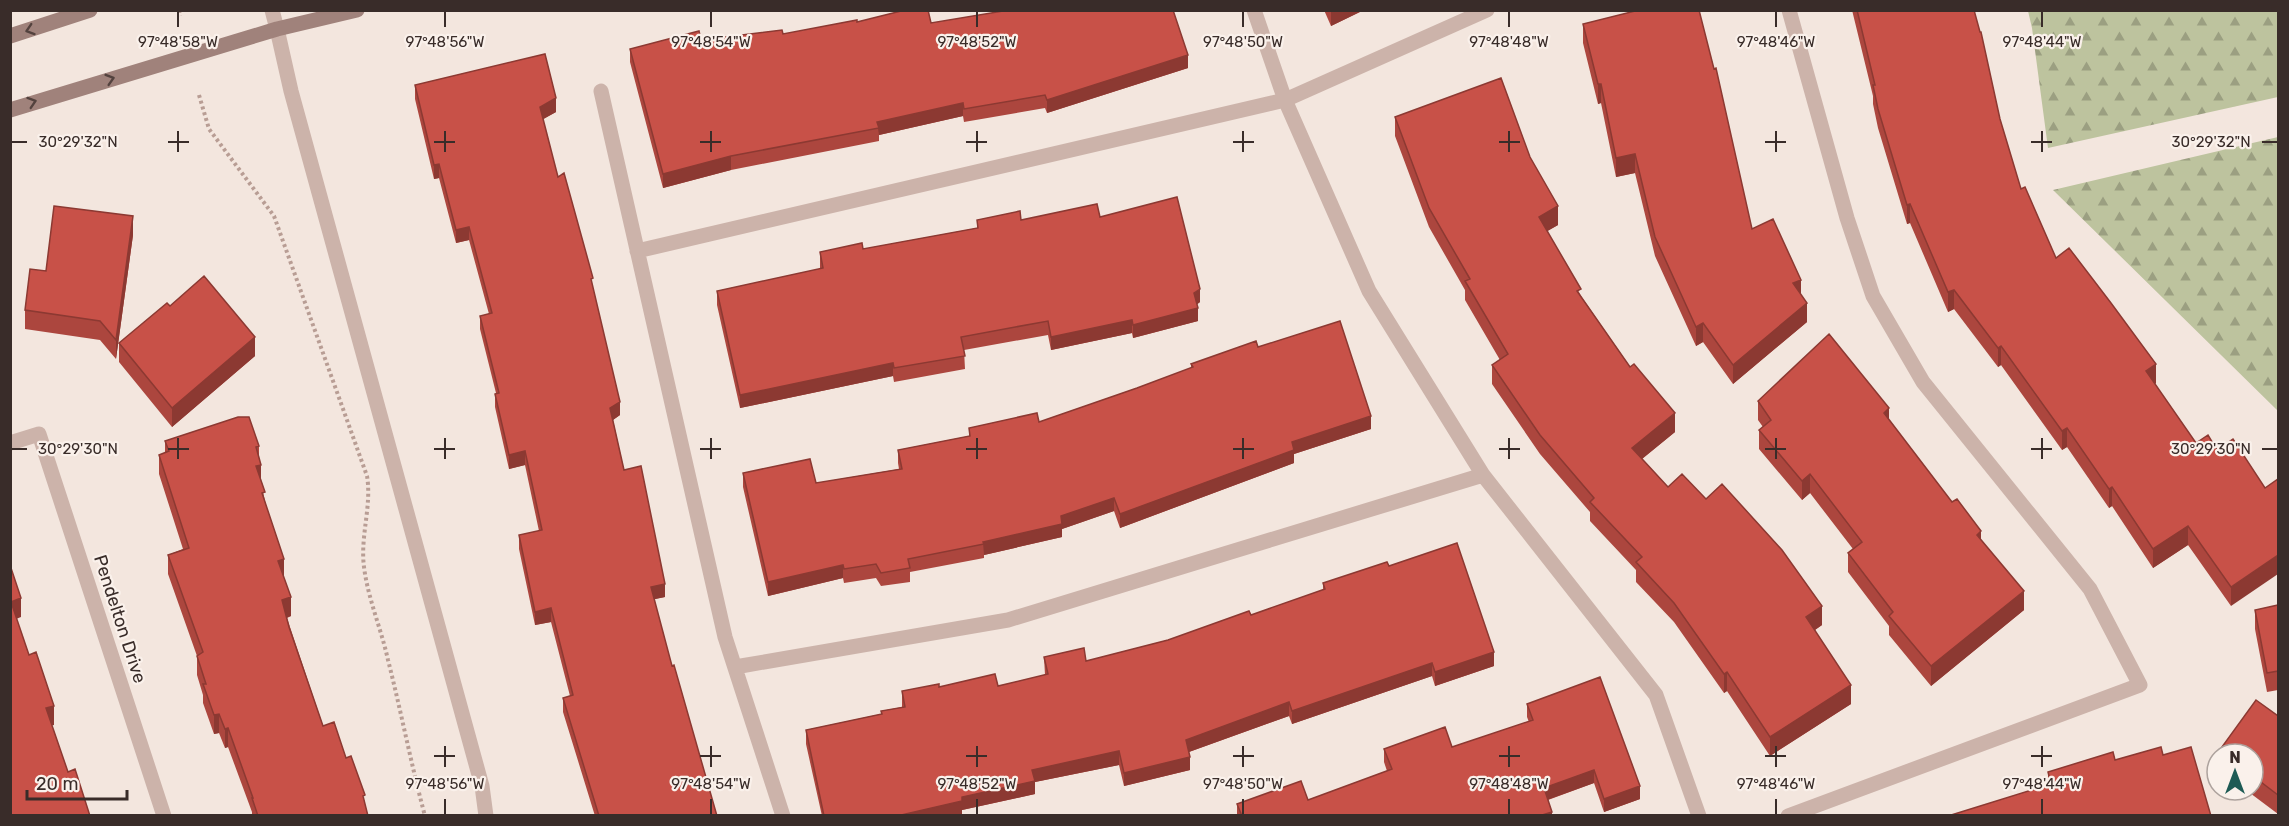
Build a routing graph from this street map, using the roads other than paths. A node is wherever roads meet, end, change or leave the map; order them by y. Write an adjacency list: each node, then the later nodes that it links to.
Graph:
1 (90, 10): 8 (street, one-way to 8)
2 (272, 10): 7 (street)
3 (357, 10): 7 (street)
4 (1254, 10): 10 (street)
5 (1487, 10): 10 (street)
6 (1789, 10): 20 (street)
7 (277, 29): 11 (street, one-way to 7); 17 (street)
8 (10, 36)
9 (601, 91): 12 (street)
10 (1285, 100): 12 (street); 14 (street)
11 (10, 110)
12 (637, 251): 15 (street)
13 (10, 443): 16 (street, Pendelton Drive)
14 (1483, 475): 15 (street); 19 (street)
15 (735, 667): 18 (street)
16 (164, 816)
17 (486, 816)
18 (783, 816)
19 (1699, 816)
20 (1788, 816)

